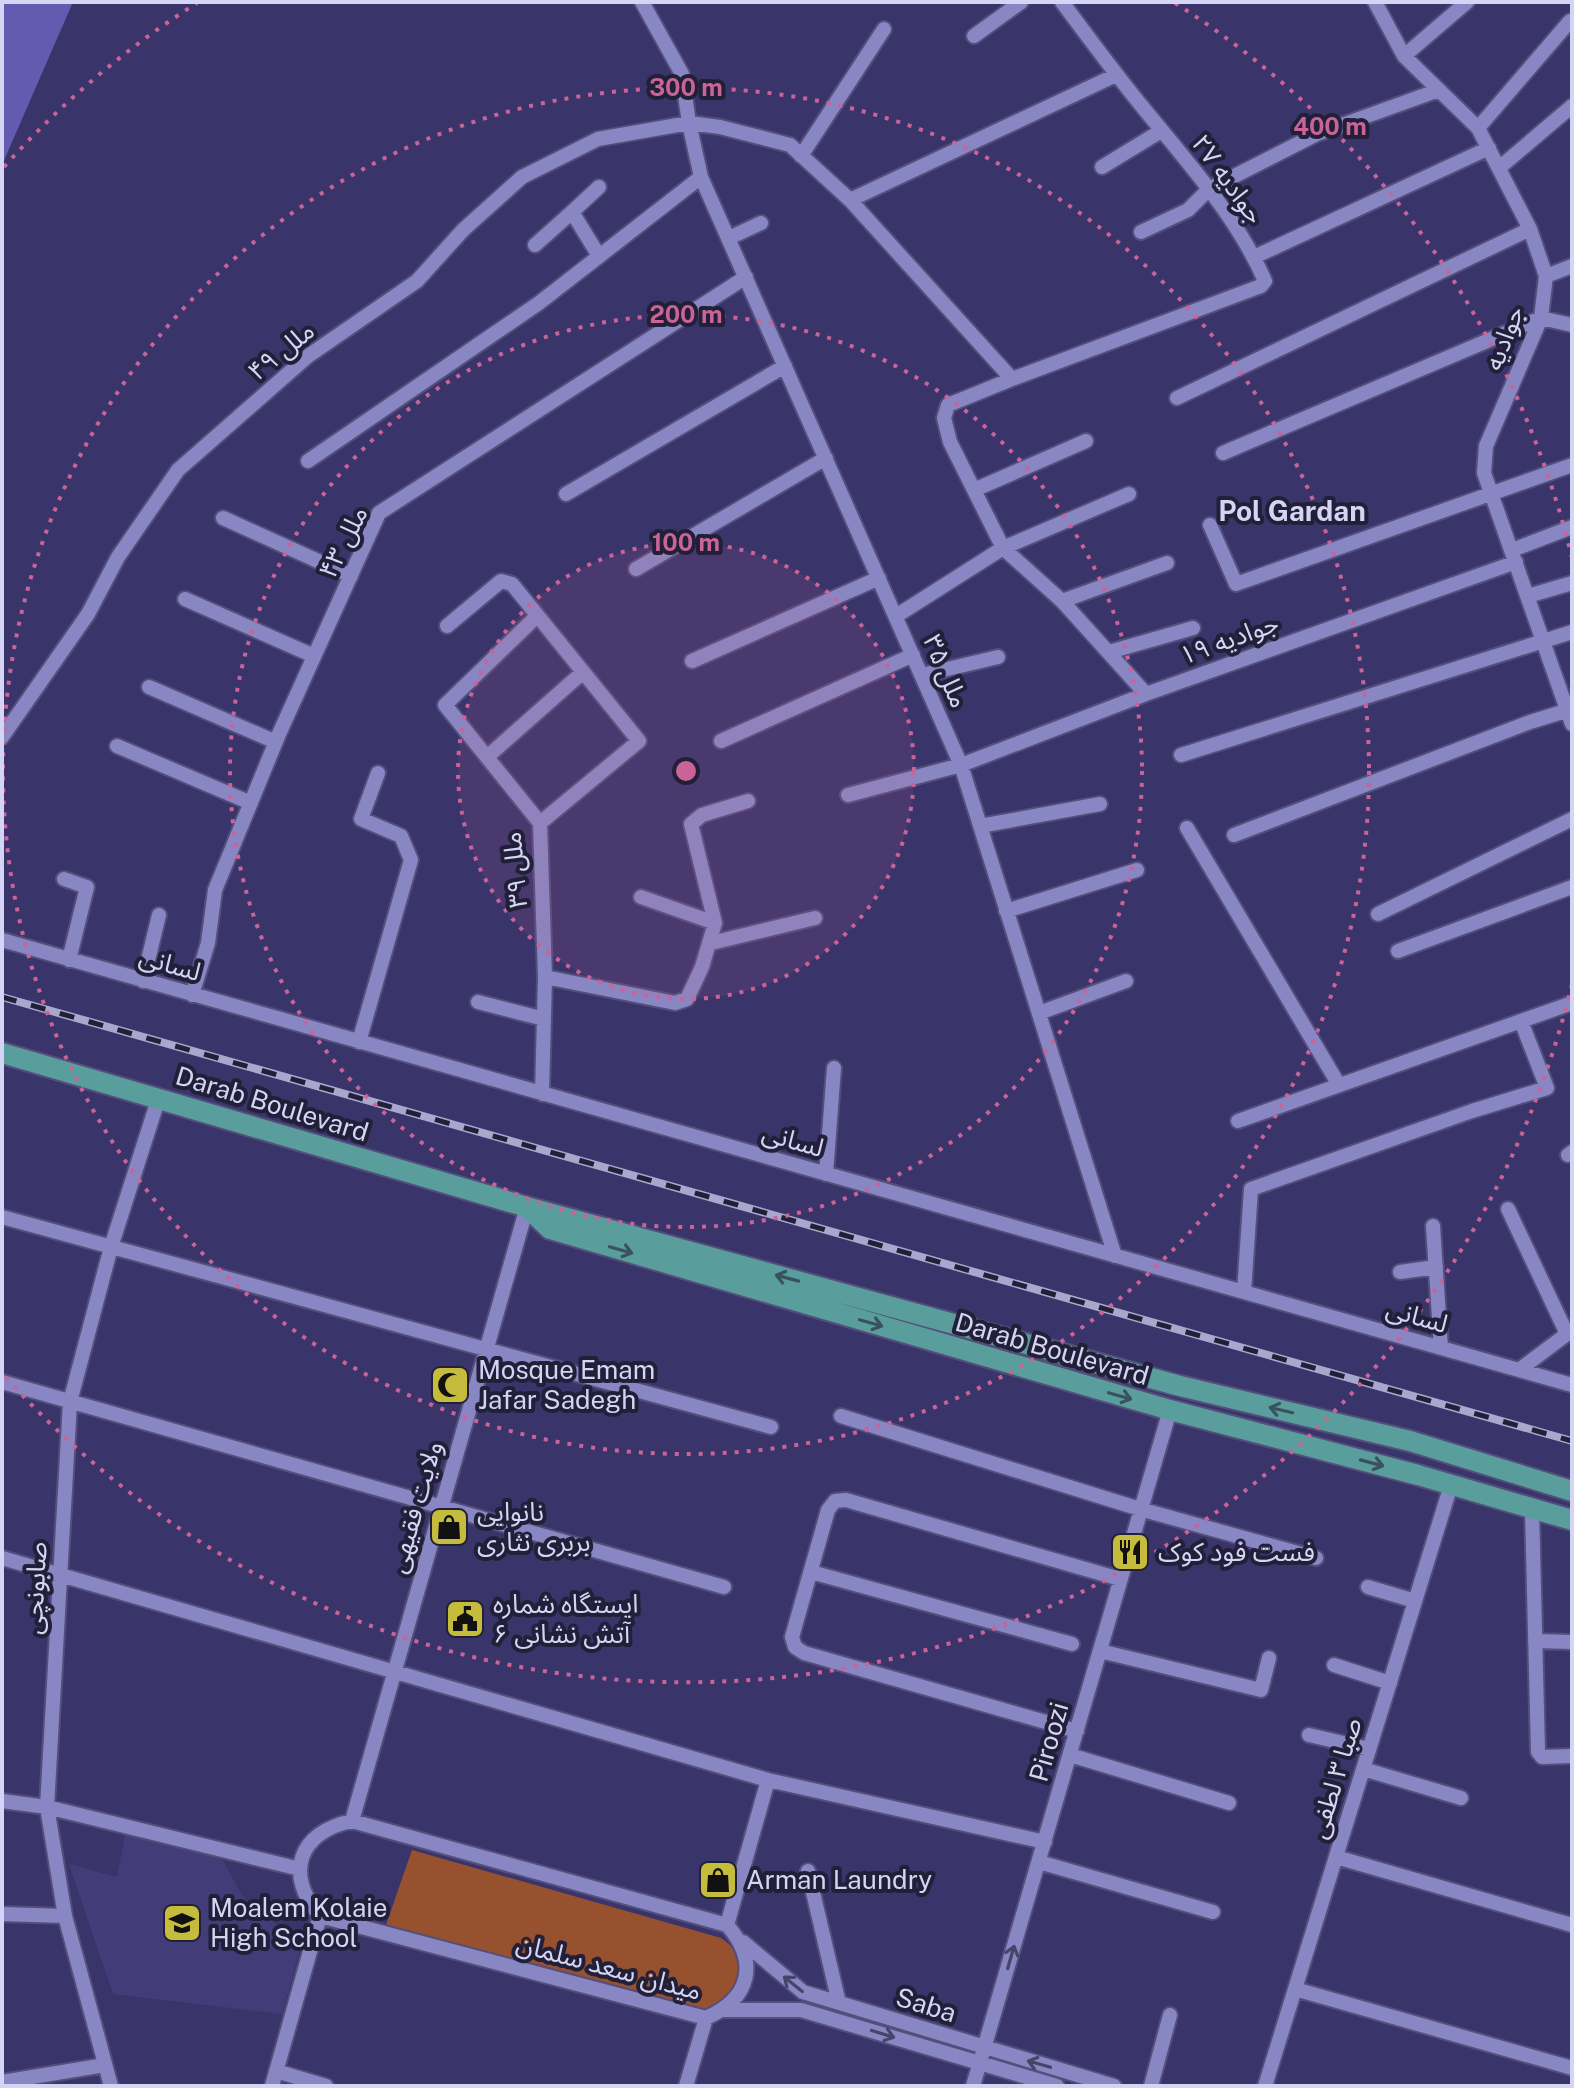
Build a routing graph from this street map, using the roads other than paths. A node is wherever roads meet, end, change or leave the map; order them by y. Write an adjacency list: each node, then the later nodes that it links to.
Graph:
1 (642, 2): 13 (street, ملل ۳۵)
2 (1021, 2): 8 (street)
3 (1062, 2): 10 (street, جوادیه ۲۷)
4 (1375, 2): 9 (street, جوادیه)
5 (1467, 2): 9 (street)
6 (1570, 21): 14 (street)
7 (884, 29): 17 (street)
8 (974, 36)
9 (1404, 56): 11 (street, جوادیه)
10 (1116, 75): 15 (street, جوادیه ۲۷); 23 (street)
11 (1439, 90): 14 (street, جوادیه); 22 (street)
12 (1572, 106): 19 (street)
13 (689, 123): 17 (street, ملل ۴۹); 20 (street, ملل ۳۵); 78 (street, ملل ۴۹)
14 (1478, 128): 16 (street, جوادیه)
15 (1161, 131): 18 (street); 22 (street, جوادیه ۲۷)
16 (1489, 148): 19 (street, جوادیه); 31 (street, جوادیه ۲۷)
17 (801, 156): 23 (street, ملل ۴۹)
18 (1102, 167)
19 (1499, 168): 26 (street, جوادیه)
20 (701, 177): 28 (street, ملل ۳۵); 30 (street)
21 (599, 187): 24 (street)
22 (1209, 189): 27 (street); 31 (street, جوادیه ۲۷)
23 (850, 200): 38 (street, ملل ۴۹)
24 (572, 212): 29 (street); 30 (street)
25 (761, 223): 28 (street)
26 (1530, 229): 33 (street, جوادیه); 39 (street)
27 (1141, 232)
28 (729, 238): 34 (street, ملل ۳۵)
29 (535, 245)
30 (599, 256): 43 (street)
31 (1254, 257): 38 (street)
32 (1572, 266): 33 (street)
33 (1546, 276): 35 (street, جوادیه)
34 (746, 277): 37 (street, ملل ۳۵); 56 (street, ملل ۴۳)
35 (1541, 318): 36 (street); 41 (street); 46 (street, جوادیه)
36 (1572, 325)
37 (785, 366): 42 (street, ملل ۳۵); 47 (street)
38 (1012, 379): 45 (street)
39 (1177, 398)
40 (1086, 441): 45 (street)
41 (1223, 453)
42 (826, 458): 55 (street); 57 (street, ملل ۳۵)
43 (308, 461)
44 (1572, 465): 46 (street)
45 (974, 490): 52 (street)
46 (1492, 493): 50 (street); 53 (street, جوادیه)
47 (566, 494)
48 (1129, 494): 52 (street)
49 (223, 518): 56 (street)
50 (1210, 525)
51 (1572, 527): 53 (street, جوادیه ۱۹)
52 (1003, 548): 61 (street); 63 (street)
53 (1514, 556): 59 (street, جوادیه); 76 (street, جوادیه ۱۹)
54 (1167, 563): 61 (street)
55 (636, 569)
56 (351, 576): 70 (street, ملل ۴۳)
57 (879, 578): 63 (street, ملل ۳۵); 72 (street)
58 (1572, 583): 59 (street)
59 (1528, 596): 67 (street, جوادیه)
60 (185, 599): 70 (street)
61 (1062, 601): 68 (street)
62 (537, 616): 64 (street); 73 (street); 83 (street, ملل ۳۹)
63 (896, 616): 69 (street, ملل ۳۵)
64 (447, 626)
65 (1193, 628): 68 (street)
66 (1572, 632): 67 (street)
67 (1543, 640): 77 (street, جوادیه); 82 (street)
68 (1109, 652): 76 (street)
69 (913, 655): 74 (street, ملل ۳۵); 79 (street)
70 (314, 656): 80 (street, ملل ۴۳)
71 (998, 657): 74 (street)
72 (692, 661)
73 (583, 672): 83 (street); 91 (street)
74 (922, 675): 84 (street, ملل ۳۵)
75 (149, 687): 80 (street)
76 (1146, 694): 84 (street, جوادیه ۱۹)
77 (1571, 714): 94 (street)
78 (2, 737)
79 (721, 741)
80 (276, 742): 88 (street, ملل ۴۳)
81 (117, 746): 88 (street)
82 (1181, 755)
83 (487, 757): 91 (street, ملل ۳۹)
84 (961, 765): 86 (street, جوادیه ۱۹); 92 (street, ملل ۳۵)
85 (378, 773): 117 (street)
86 (848, 795)
87 (748, 801): 103 (street)
88 (251, 803): 111 (street, ملل ۴۳)
89 (1100, 804): 92 (street)
90 (1572, 819): 100 (street)
91 (540, 823): 108 (street, ملل ۳۹)
92 (980, 826): 99 (street, ملل ۳۵)
93 (1187, 828): 120 (street)
94 (1234, 835)
95 (1137, 870): 99 (street)
96 (64, 879): 107 (street)
97 (1572, 887): 106 (street)
98 (641, 897): 103 (street)
99 (1006, 911): 114 (street, ملل ۳۵)
100 (1378, 914)
101 (159, 915): 109 (street)
102 (815, 918): 105 (street)
103 (715, 923): 105 (street)
104 (2, 940): 107 (street, لسانی)
105 (711, 943): 108 (street)
106 (1398, 951)
107 (69, 960): 109 (street, لسانی)
108 (545, 977): 115 (street, ملل ۳۹)
109 (143, 981): 111 (street, لسانی)
110 (1126, 981): 114 (street)
111 (192, 995): 117 (street, لسانی)
112 (478, 1002): 115 (street)
113 (1572, 1003): 116 (street)
114 (1039, 1013): 130 (street, ملل ۳۵)
115 (544, 1019): 121 (street, ملل ۳۹)
116 (1521, 1021): 120 (street); 133 (street)
117 (359, 1042): 121 (street, لسانی)
118 (2, 1053): 122 (main road, Darab Boulevard)
119 (834, 1068): 124 (street)
120 (1339, 1085): 123 (street)
121 (542, 1094): 124 (street, لسانی)
122 (159, 1097): 125 (main road, Darab Boulevard); 129 (street, صابونچی)
123 (1238, 1121)
124 (826, 1174): 130 (street, لسانی)
125 (527, 1207): 135 (street, ولایت فقیهی); 140 (main road, Darab Boulevard, one-way to 140); 143 (main road, Darab Boulevard, one-way to 125)
126 (1508, 1209): 136 (street)
127 (2, 1217): 129 (street)
128 (1433, 1226): 131 (street)
129 (111, 1247): 135 (street); 139 (street, صابونچی)
130 (1115, 1256): 133 (street, لسانی)
131 (1436, 1267): 132 (street); 134 (street)
132 (1400, 1272)
133 (1244, 1292): 134 (street, لسانی)
134 (1441, 1348): 136 (street, لسانی)
135 (485, 1349): 142 (street); 149 (street, ولایت فقیهی)
136 (1519, 1370): 138 (street, لسانی)
137 (2, 1382): 139 (street)
138 (1572, 1385)
139 (70, 1402): 149 (street); 156 (street, صابونچی)
140 (1170, 1410): 145 (main road, Darab Boulevard, one-way to 145); 150 (street, Piroozi)
141 (841, 1416): 150 (street)
142 (771, 1427)
143 (1426, 1446): 144 (main road, Darab Boulevard); 145 (main road)
144 (1498, 1468): 147 (main road, Darab Boulevard); 148 (main road)
145 (1418, 1475): 146 (main road, Darab Boulevard)
146 (1451, 1485): 148 (main road, Darab Boulevard); 160 (street, صبا ۳ لطفی)
147 (1572, 1491)
148 (1489, 1495): 151 (main road, Darab Boulevard)
149 (441, 1507): 158 (street); 167 (street, ولایت فقیهی)
150 (1140, 1509): 154 (street); 157 (street, Piroozi)
151 (1532, 1509): 152 (main road, Darab Boulevard); 161 (street)
152 (1572, 1520)
153 (2, 1558): 156 (street)
154 (1316, 1558)
155 (811, 1572): 157 (street); 163 (street); 169 (street)
156 (60, 1574): 167 (street); 179 (street, صابونچی)
157 (1120, 1579): 164 (street, Piroozi)
158 (724, 1587)
159 (1368, 1587): 160 (street)
160 (1415, 1601): 168 (street, صبا ۳ لطفی)
161 (1535, 1641): 162 (street); 173 (street)
162 (1572, 1642)
163 (1072, 1644)
164 (1100, 1651): 165 (street); 169 (street, Piroozi)
165 (1269, 1658)
166 (1334, 1665): 168 (street)
167 (394, 1670): 175 (street); 180 (street, ولایت فقیهی)
168 (1390, 1683): 171 (street, صبا ۳ لطفی)
169 (1077, 1731): 172 (street, Piroozi)
170 (1309, 1735): 171 (street)
171 (1369, 1749): 174 (street, صبا ۳ لطفی)
172 (1070, 1755): 178 (street); 181 (street, Piroozi)
173 (1572, 1756)
174 (1363, 1769): 176 (street); 182 (street, صبا ۳ لطفی)
175 (768, 1780): 181 (street); 190 (street)
176 (1461, 1798)
177 (2, 1801): 179 (street)
178 (1229, 1803)
179 (47, 1807): 184 (street); 188 (street, صابونچی)
180 (352, 1821): 184 (street); 190 (street)
181 (1045, 1842): 183 (street, Piroozi)
182 (1336, 1857): 191 (street); 193 (street, صبا ۳ لطفی)
183 (1039, 1862): 186 (street); 198 (street, Piroozi, one-way to 183)
184 (300, 1869): 189 (street)
185 (808, 1871): 194 (street)
186 (1213, 1912)
187 (2, 1914): 188 (street)
188 (65, 1916): 200 (street, صابونچی)
189 (320, 1916): 197 (street, میدان سعد سلمان); 202 (street)
190 (727, 1925): 192 (street)
191 (1572, 1925)
192 (740, 1939): 194 (street, Saba, one-way to 192); 195 (street, میدان سعد سلمان)
193 (1295, 1989): 201 (street); 211 (street, صبا ۳ لطفی)
194 (839, 2003): 198 (street, Saba)
195 (724, 2010): 197 (street, میدان سعد سلمان); 199 (street, Saba, one-way to 199)
196 (1170, 2015): 210 (street)
197 (706, 2018): 206 (street)
198 (984, 2049): 199 (street, Piroozi); 209 (street, Saba, one-way to 198)
199 (980, 2064): 207 (street, Piroozi); 208 (street, Saba)
200 (105, 2065): 203 (street); 204 (street, صابونچی)
201 (1572, 2068)
202 (274, 2078): 205 (street)
203 (2, 2082)
204 (111, 2086)
205 (326, 2086)
206 (686, 2086)
207 (973, 2086)
208 (1057, 2086)
209 (1114, 2086)
210 (1151, 2086)
211 (1265, 2086)

